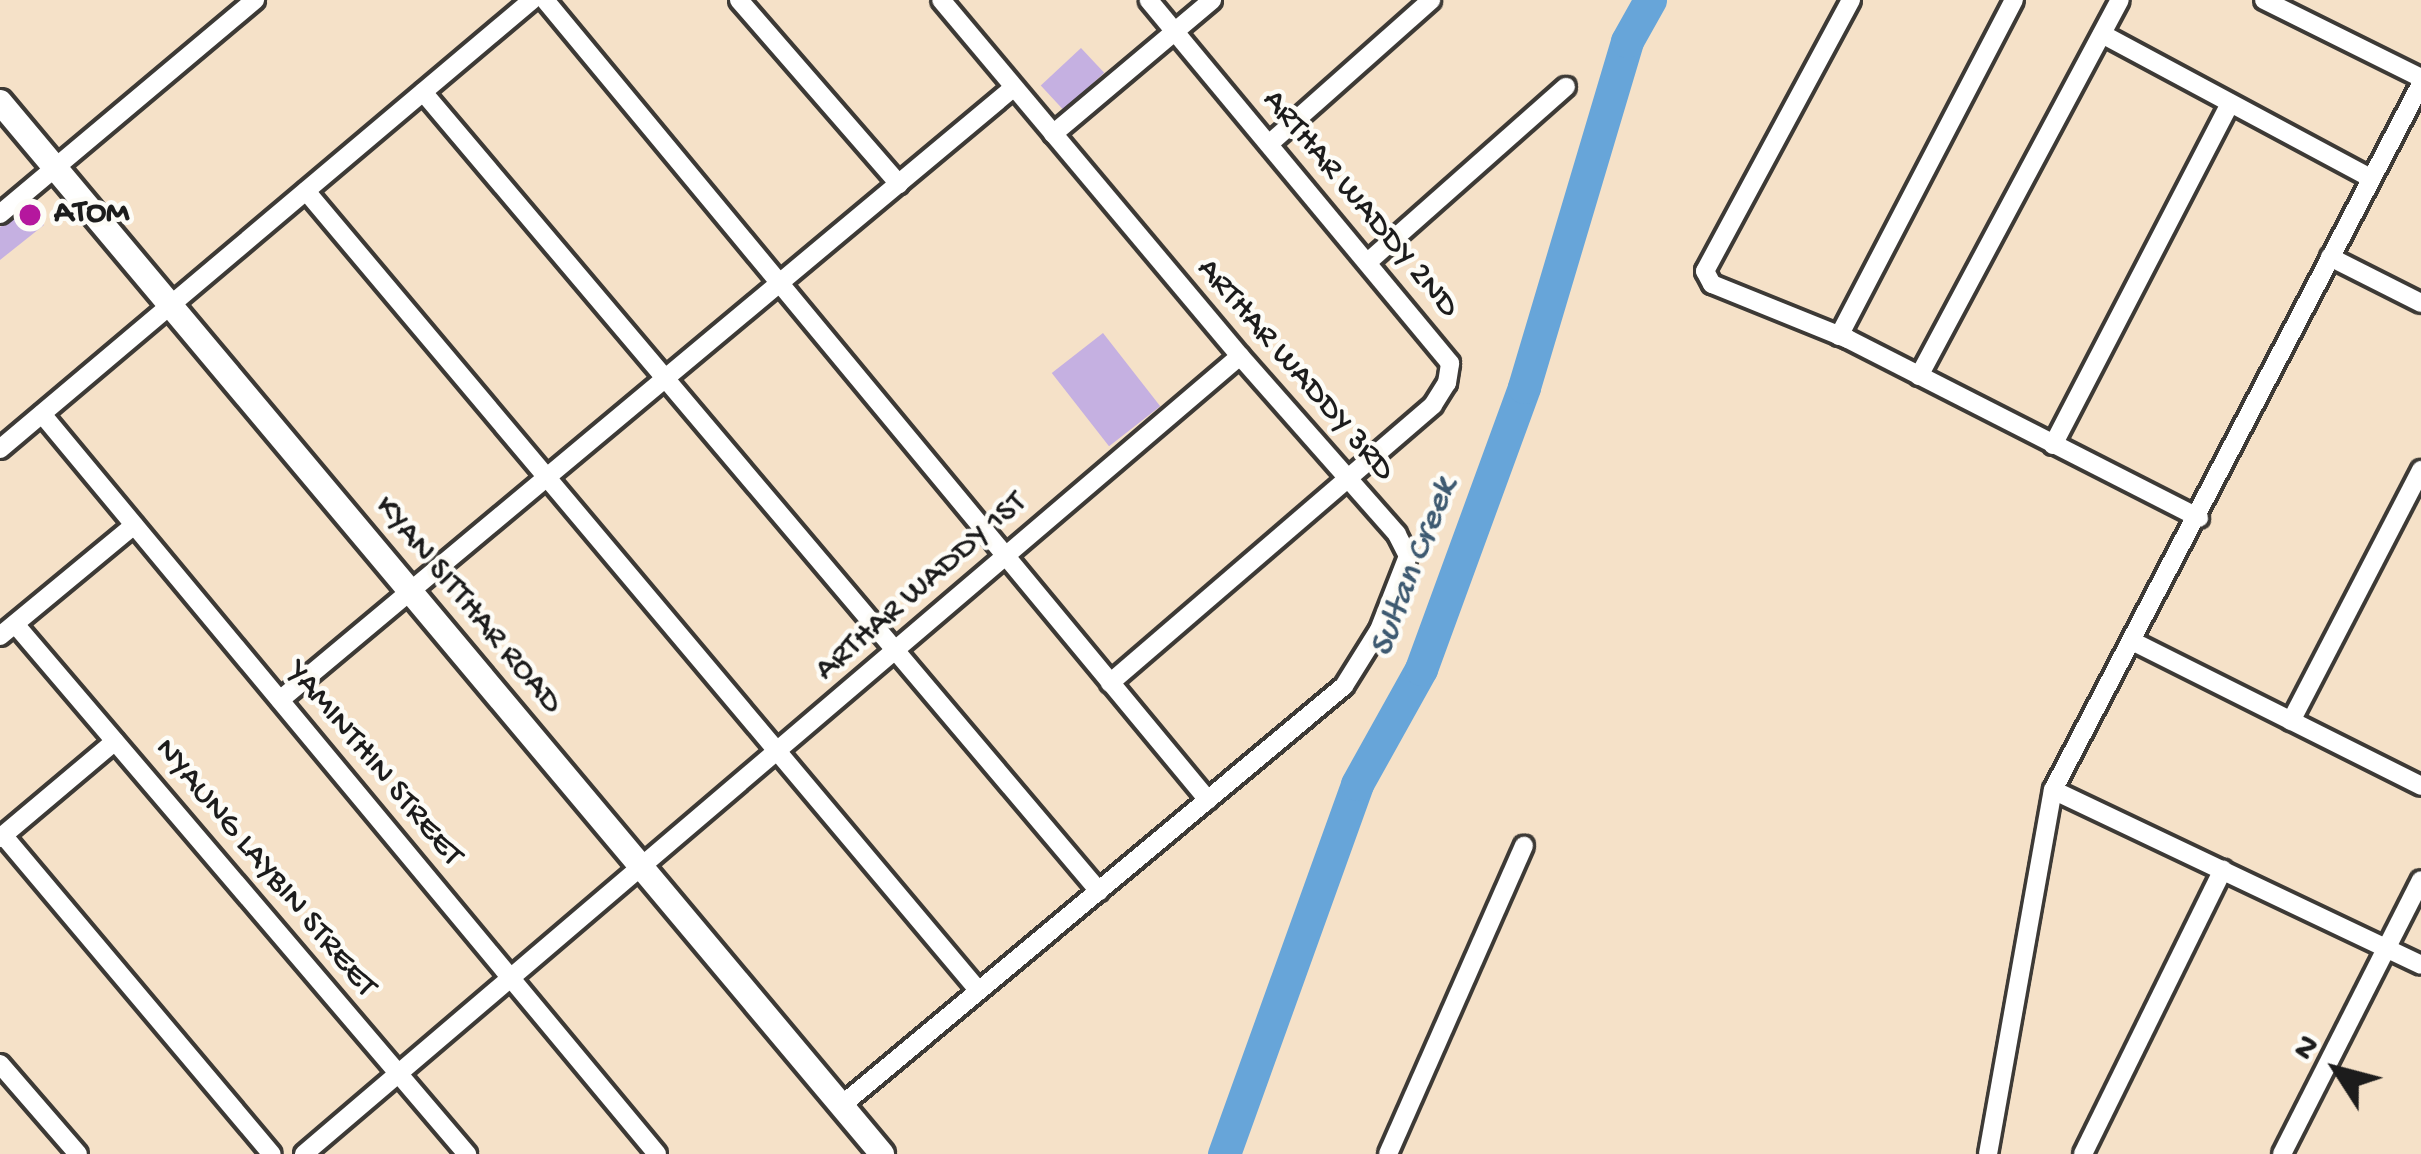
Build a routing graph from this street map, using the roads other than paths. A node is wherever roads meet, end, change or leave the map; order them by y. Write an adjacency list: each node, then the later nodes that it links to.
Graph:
1 (256, 0): 25 (street)
2 (532, 0): 20 (street)
3 (545, 0): 32 (street)
4 (739, 0): 27 (street)
5 (941, 0): 19 (street, ARTHAR WADDY 3RD)
6 (1149, 0): 15 (street, ARTHAR WADDY 2ND)
7 (1212, 0): 15 (street)
8 (1432, 0): 24 (street)
9 (1851, 0): 35 (street)
10 (2014, 0): 35 (street)
11 (2264, 0): 14 (street)
12 (2318, 0): 14 (street)
13 (2118, 1): 16 (street)
14 (2307, 20): 17 (street)
15 (1176, 31): 23 (street); 24 (street, ARTHAR WADDY 2ND)
16 (2102, 34): 22 (street); 37 (street)
17 (2421, 81): 26 (street)
18 (1566, 87): 31 (street)
19 (1013, 88): 23 (street, ARTHAR WADDY 3RD); 27 (street)
20 (423, 92): 28 (street); 38 (street)
21 (0, 102): 25 (main road, KYAN SITTHAR ROAD)
22 (2230, 103): 26 (street); 40 (street)
23 (1053, 134): 36 (street, ARTHAR WADDY 3RD)
24 (1269, 144): 31 (street, ARTHAR WADDY 2ND)
25 (53, 169): 29 (street); 34 (main road, KYAN SITTHAR ROAD)
26 (2372, 179): 30 (street)
27 (899, 184): 32 (street)
28 (306, 191): 34 (street); 43 (street)
29 (0, 214)
30 (2330, 257): 33 (street); 45 (street)
31 (1369, 261): 44 (street, ARTHAR WADDY 2ND)
32 (780, 284): 38 (street); 47 (street)
33 (2421, 303)
34 (169, 308): 39 (street); 48 (main road, KYAN SITTHAR ROAD)
35 (1839, 335): 37 (street)
36 (1240, 356): 44 (street, ARTHAR WADDY 3RD); 47 (street, ARTHAR WADDY 1ST)
37 (1919, 376): 40 (street)
38 (666, 379): 43 (street); 51 (street)
39 (42, 414): 41 (street); 46 (street, YAMINTHIN STREET)
40 (2054, 445): 45 (street)
41 (0, 449)
42 (2421, 470): 54 (street)
43 (548, 478): 48 (street); 56 (street)
44 (1346, 479): 52 (street, ARTHAR WADDY 2ND); 59 (street, ARTHAR WADDY 3RD)
45 (2198, 518): 50 (street)
46 (134, 525): 49 (street); 53 (street, YAMINTHIN STREET)
47 (1006, 556): 51 (street, ARTHAR WADDY 1ST); 52 (street)
48 (411, 591): 53 (street); 62 (main road, KYAN SITTHAR ROAD)
49 (7, 630): 55 (street, NYAUNG LAYBIN STREET)
50 (2134, 642): 54 (street); 58 (street)
51 (896, 651): 56 (street, ARTHAR WADDY 1ST); 65 (street)
52 (1110, 682): 59 (street)
53 (280, 700): 68 (street, YAMINTHIN STREET)
54 (2291, 721): 57 (street)
55 (115, 741): 60 (street); 71 (street, NYAUNG LAYBIN STREET)
56 (778, 752): 62 (street, ARTHAR WADDY 1ST); 69 (street)
57 (2421, 786)
58 (2054, 790): 63 (street); 80 (street)
59 (1208, 800): 65 (street, ARTHAR WADDY 3RD)
60 (2, 836): 74 (street)
61 (1524, 846): 79 (street)
62 (645, 866): 68 (street, ARTHAR WADDY 1ST); 72 (main road, KYAN SITTHAR ROAD)
63 (2223, 870): 66 (street); 81 (street)
64 (2421, 880): 66 (street)
65 (1099, 891): 69 (street, ARTHAR WADDY 3RD)
66 (2388, 949): 67 (street); 82 (street)
67 (2421, 965)
68 (512, 979): 71 (street, ARTHAR WADDY 1ST); 77 (street, YAMINTHIN STREET)
69 (979, 991): 72 (street, ARTHAR WADDY 3RD)
70 (0, 1064): 73 (street)
71 (399, 1074): 75 (street, ARTHAR WADDY 1ST); 76 (street, NYAUNG LAYBIN STREET)
72 (842, 1106): 78 (main road, KYAN SITTHAR ROAD)
73 (78, 1154)
74 (272, 1154)
75 (304, 1154)
76 (467, 1154)
77 (657, 1154)
78 (882, 1154)
79 (1388, 1154)
80 (1988, 1154)
81 (2083, 1154)
82 (2282, 1154)

